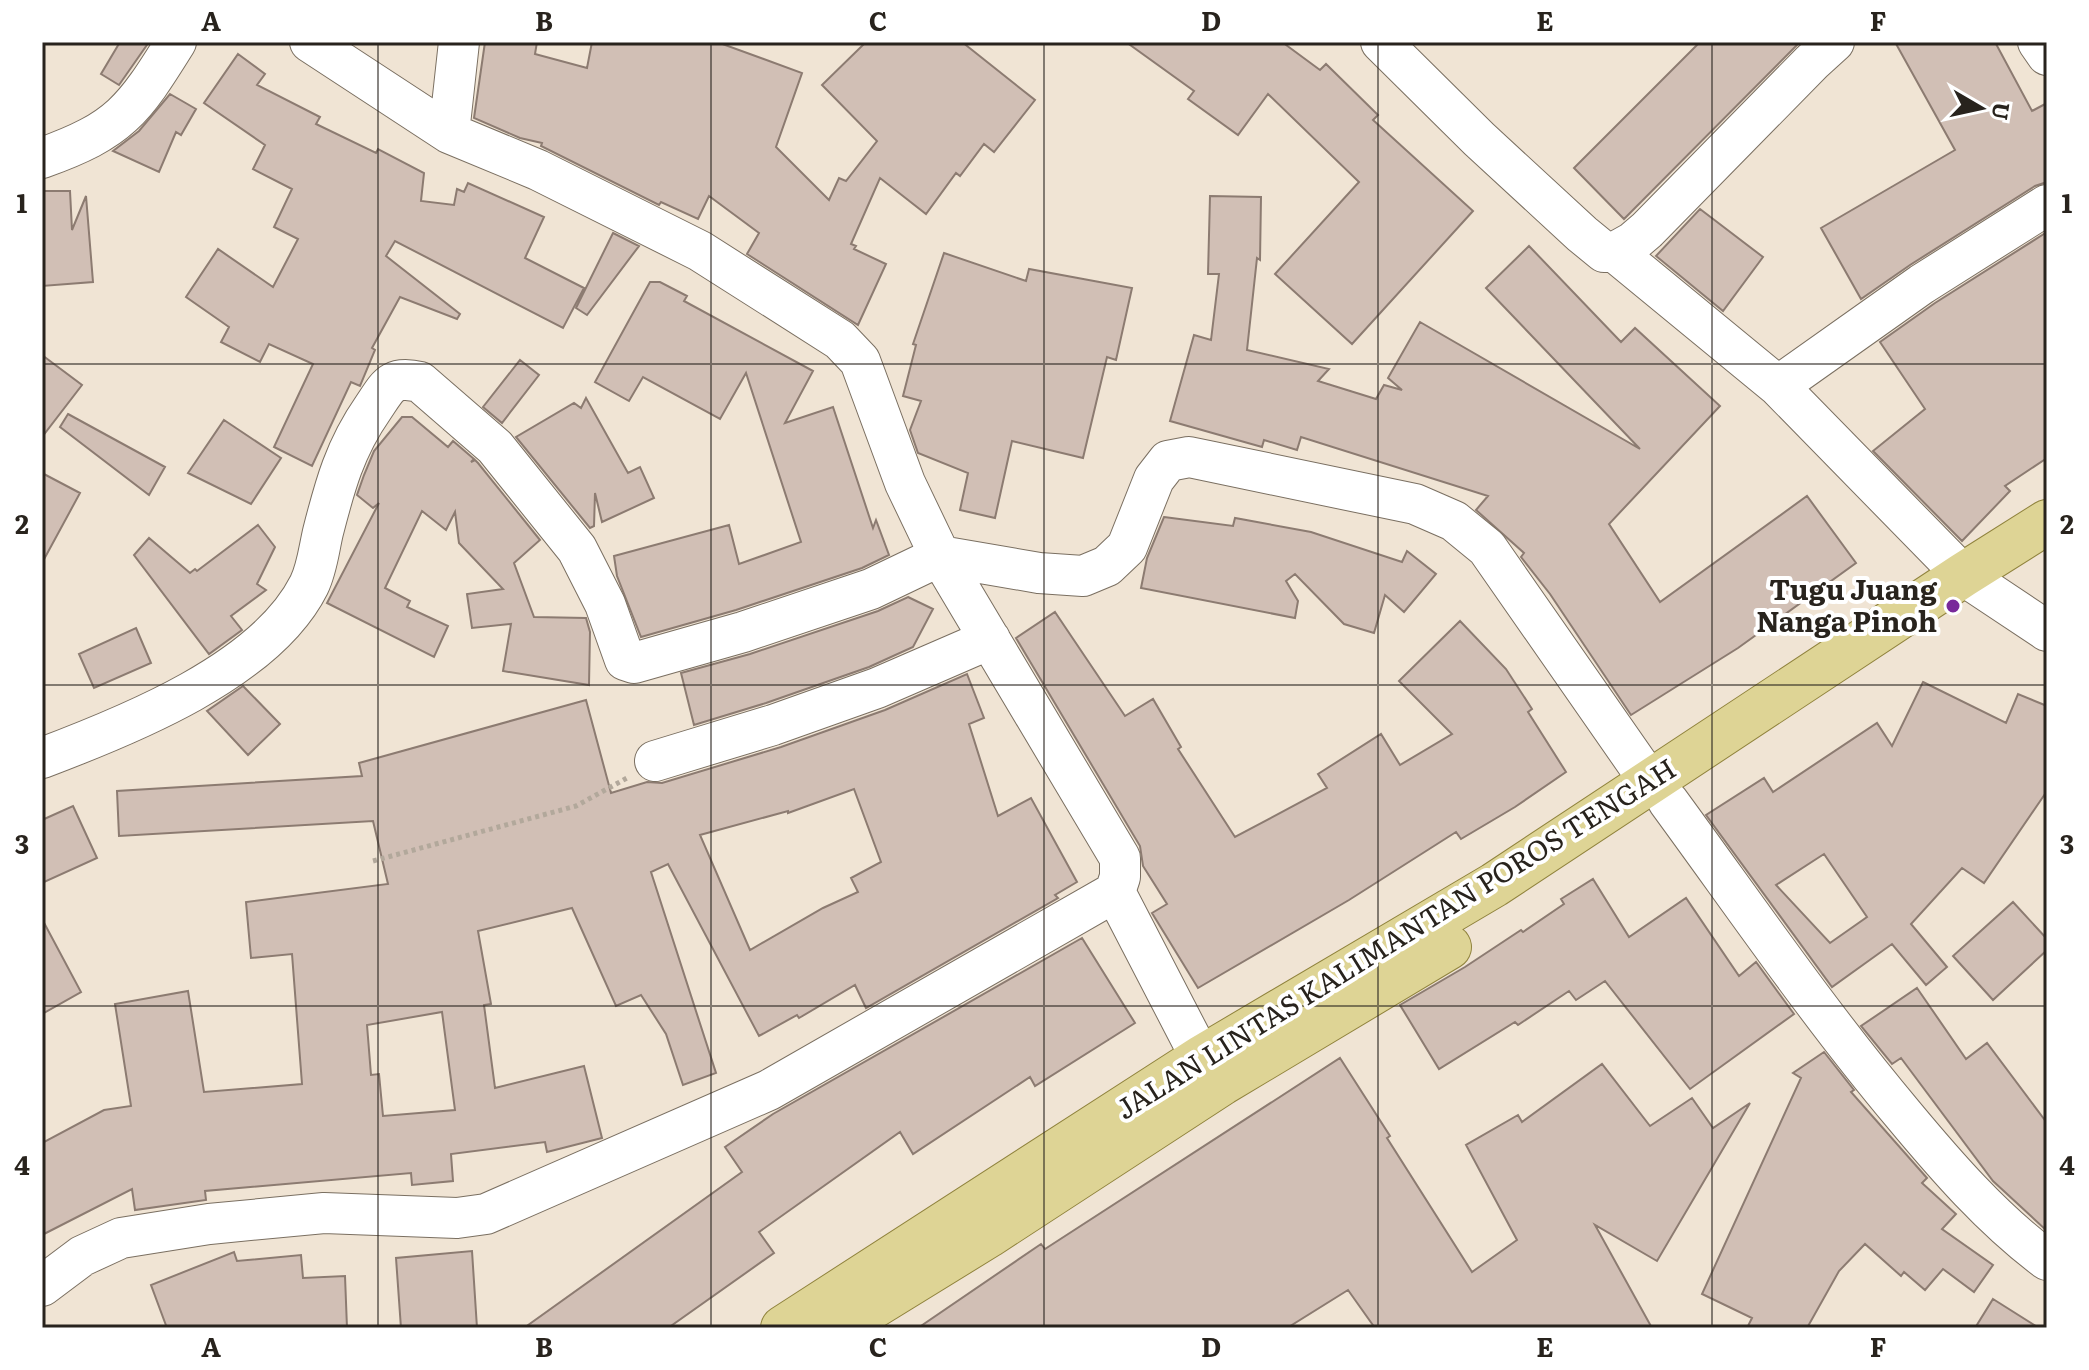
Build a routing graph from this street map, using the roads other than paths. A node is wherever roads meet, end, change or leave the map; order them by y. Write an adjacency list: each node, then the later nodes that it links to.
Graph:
1 (176, 42): 9 (street)
2 (310, 42): 8 (street)
3 (459, 42): 8 (street)
4 (1381, 42): 11 (street)
5 (1834, 42): 11 (street)
6 (2038, 42): 7 (street)
7 (2047, 55)
8 (449, 133): 14 (street)
9 (42, 158)
10 (2047, 205): 12 (street)
11 (1615, 252): 12 (street)
12 (1778, 386): 16 (street)
13 (2047, 522): 16 (main road, JALAN LINTAS KALIMANTAN POROS TENGAH)
14 (940, 556): 18 (street); 19 (street); 21 (street)
15 (2047, 556): 16 (main road, JALAN LINTAS KALIMANTAN POROS TENGAH)
16 (1976, 584): 17 (street); 21 (main road, JALAN LINTAS KALIMANTAN POROS TENGAH)
17 (2047, 631)
18 (990, 639): 20 (street); 22 (street)
19 (42, 758)
20 (655, 761)
21 (1659, 792): 23 (main road, JALAN LINTAS KALIMANTAN POROS TENGAH); 24 (street); 27 (main road, JALAN LINTAS KALIMANTAN POROS TENGAH)
22 (1115, 892): 23 (street); 25 (street)
23 (1201, 1058): 26 (main road, JALAN LINTAS KALIMANTAN POROS TENGAH)
24 (2047, 1260)
25 (44, 1278)
26 (783, 1328)
27 (838, 1328)

